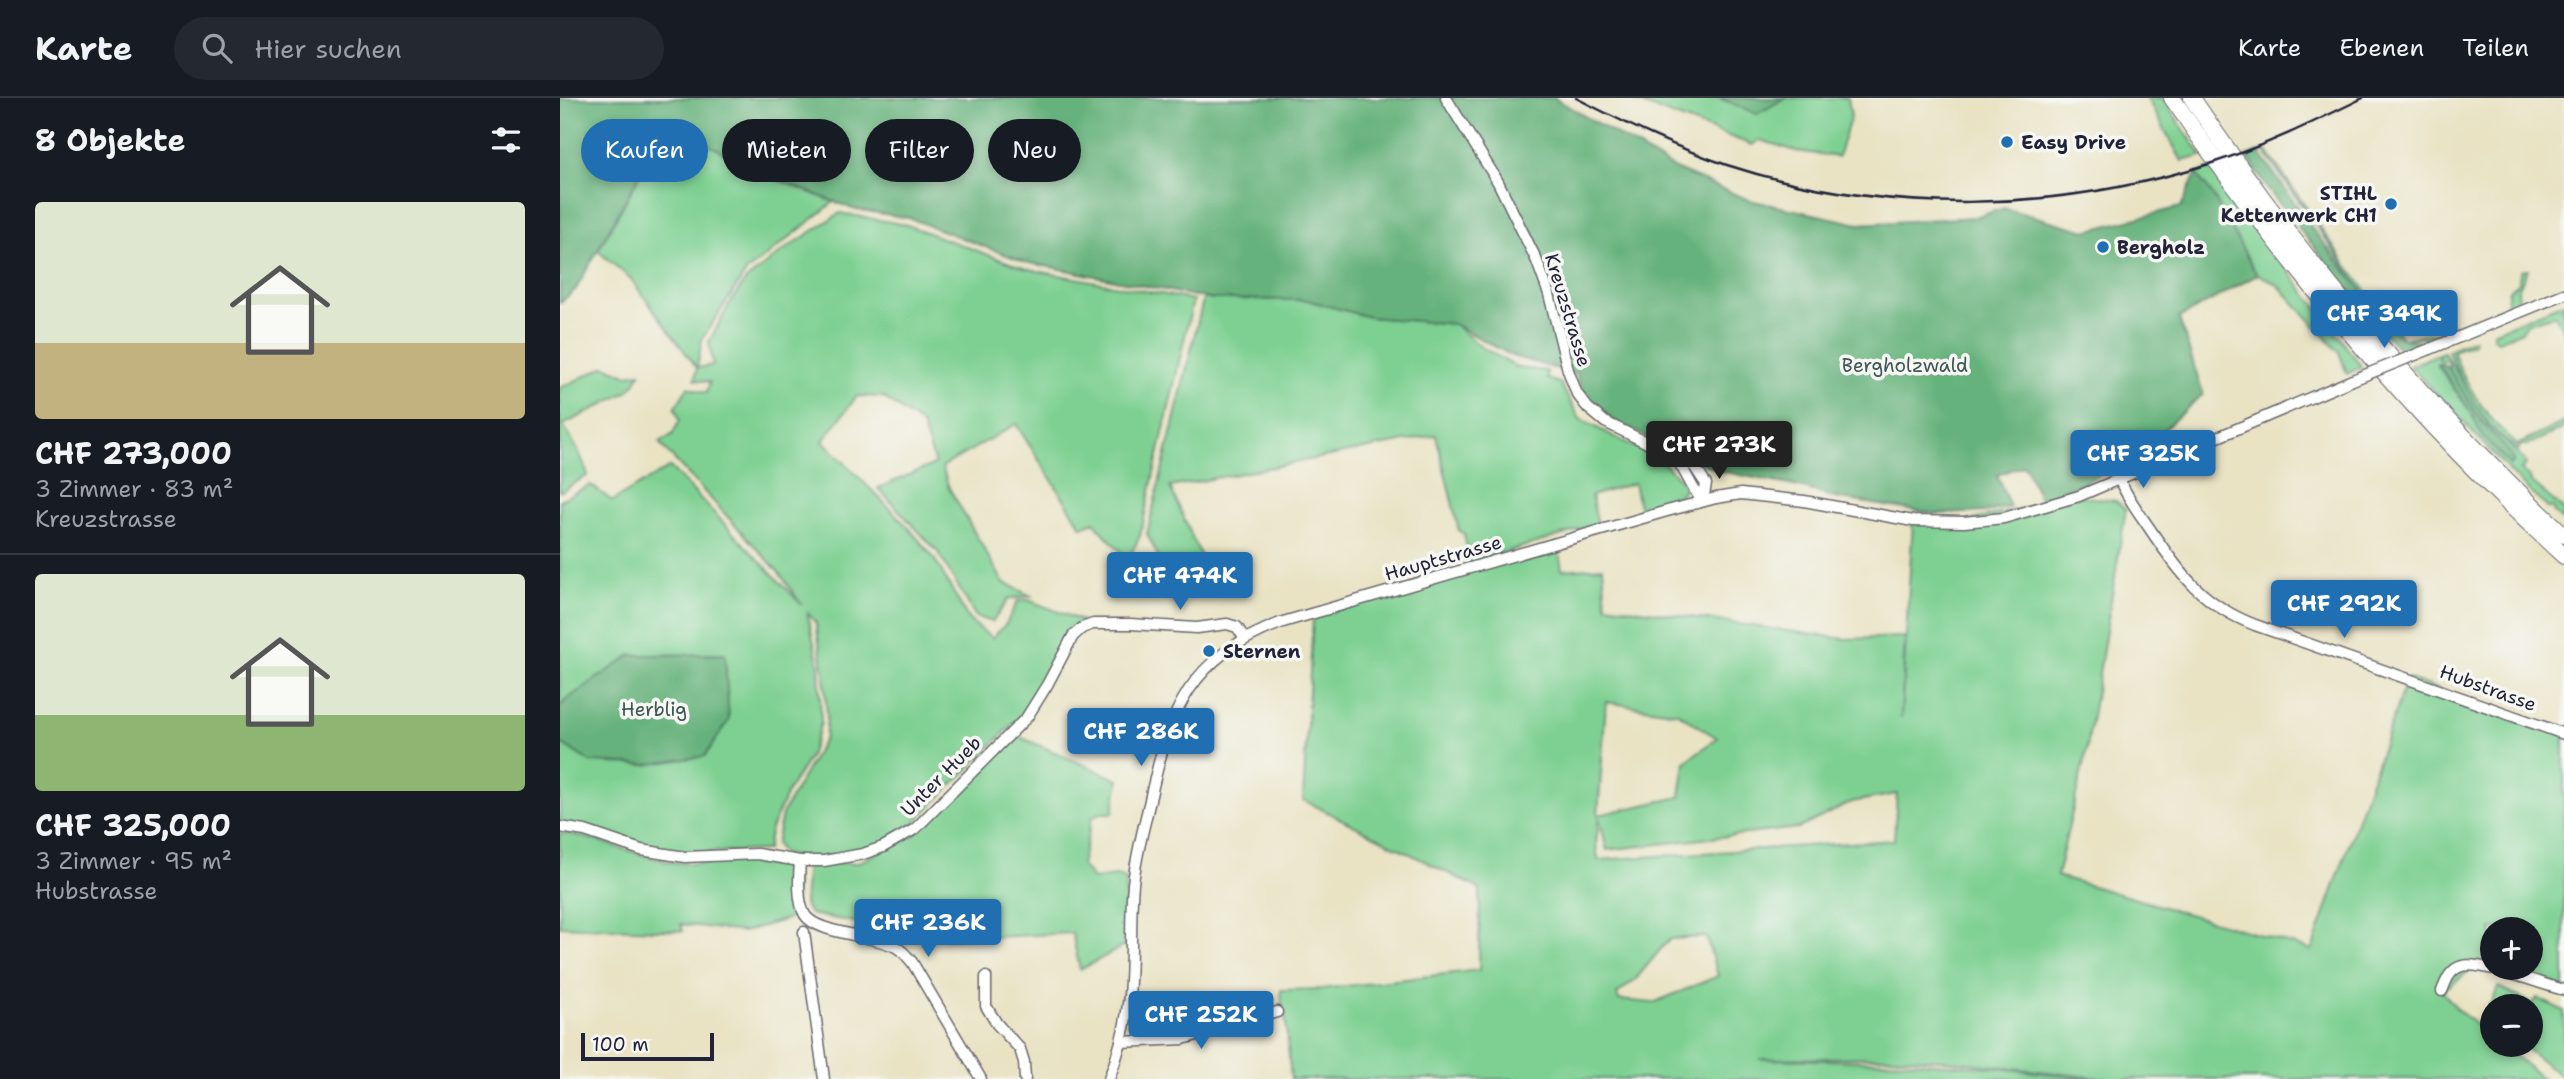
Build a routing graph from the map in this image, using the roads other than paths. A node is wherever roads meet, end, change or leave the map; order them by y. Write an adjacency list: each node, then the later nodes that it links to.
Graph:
1 (1446, 98): 6 (street, Kreuzstrasse)
2 (2172, 98): 8 (highway)
3 (2192, 98): 7 (highway)
4 (2564, 294): 5 (street, bridge)
5 (2119, 479): 6 (street, Hauptstrasse); 10 (street, Hubstrasse)
6 (1703, 501): 9 (street, Hauptstrasse)
7 (2564, 535)
8 (2564, 556)
9 (1245, 639): 12 (street, Unter Hueb); 18 (street, Hauptstrasse)
10 (2564, 734)
11 (560, 827): 12 (street, Unter Hueb)
12 (800, 861): 20 (street)
13 (804, 932): 19 (street)
14 (986, 977): 21 (street)
15 (2564, 989): 16 (street)
16 (2442, 991)
17 (1277, 1012): 18 (street)
18 (1121, 1042): 22 (street, Hauptstrasse)
19 (824, 1079)
20 (981, 1079)
21 (1025, 1079)
22 (1110, 1079)

